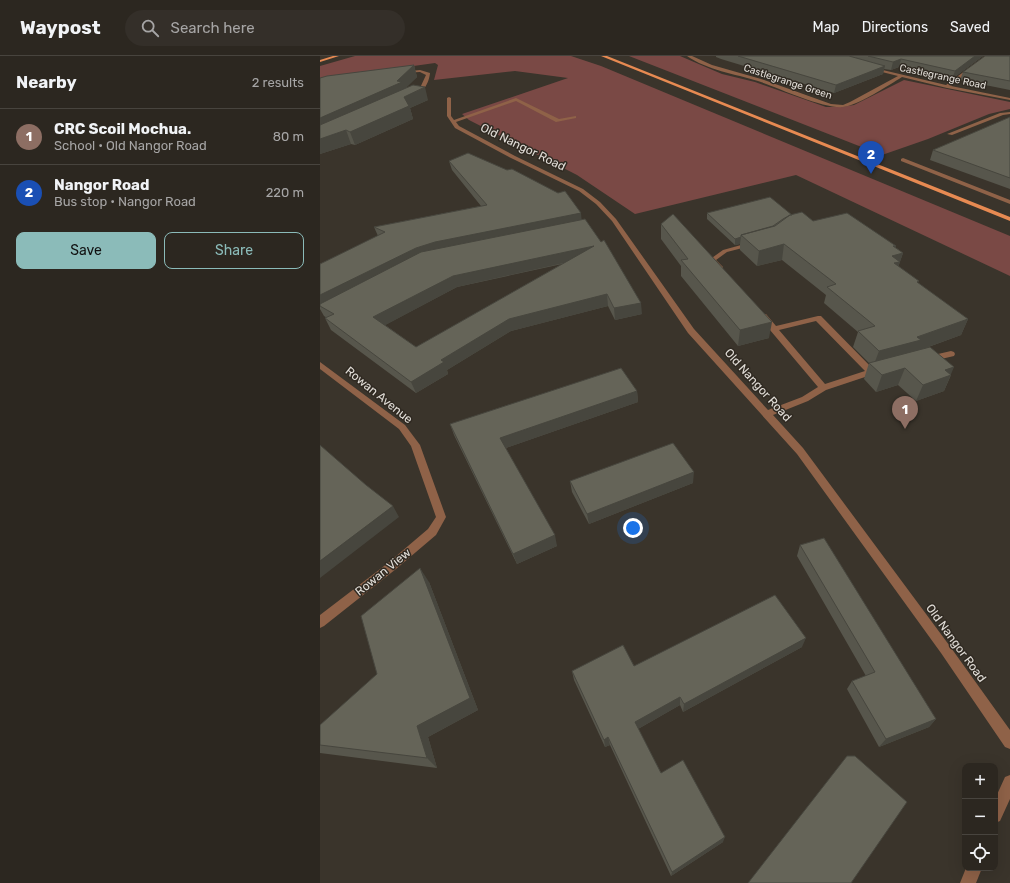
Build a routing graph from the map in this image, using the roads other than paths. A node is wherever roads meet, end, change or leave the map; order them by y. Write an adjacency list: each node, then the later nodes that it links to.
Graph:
1 (337, 56): 5 (main road)
2 (603, 56): 21 (main road)
3 (689, 56): 8 (street, Castlegrange Green)
4 (988, 56): 9 (street)
5 (320, 61)
6 (863, 66): 8 (street, Castlegrange Road)
7 (397, 73): 10 (street)
8 (901, 76): 9 (street, Castlegrange Road)
9 (947, 87): 12 (street, Castlegrange Road)
10 (408, 97)
11 (449, 98): 15 (street)
12 (1010, 99)
13 (1010, 113): 16 (street)
14 (574, 117): 15 (street)
15 (452, 122): 32 (street, Old Nangor Road)
16 (959, 131): 17 (street); 18 (street)
17 (967, 133)
18 (950, 134)
19 (913, 156): 20 (street)
20 (1010, 202)
21 (1010, 220)
22 (763, 241): 23 (street)
23 (726, 276)
24 (759, 311): 25 (street)
25 (774, 329): 30 (street); 31 (street)
26 (951, 354): 27 (street)
27 (915, 361)
28 (320, 365): 33 (street, Rowan Avenue)
29 (881, 370): 30 (street)
30 (871, 372): 31 (street)
31 (823, 388): 32 (street)
32 (767, 414): 35 (street, Old Nangor Road)
33 (441, 517): 34 (street, Rowan View)
34 (320, 622)
35 (1010, 742)
36 (1010, 782): 37 (street)
37 (998, 809)
38 (973, 871): 39 (street)
39 (968, 883)

